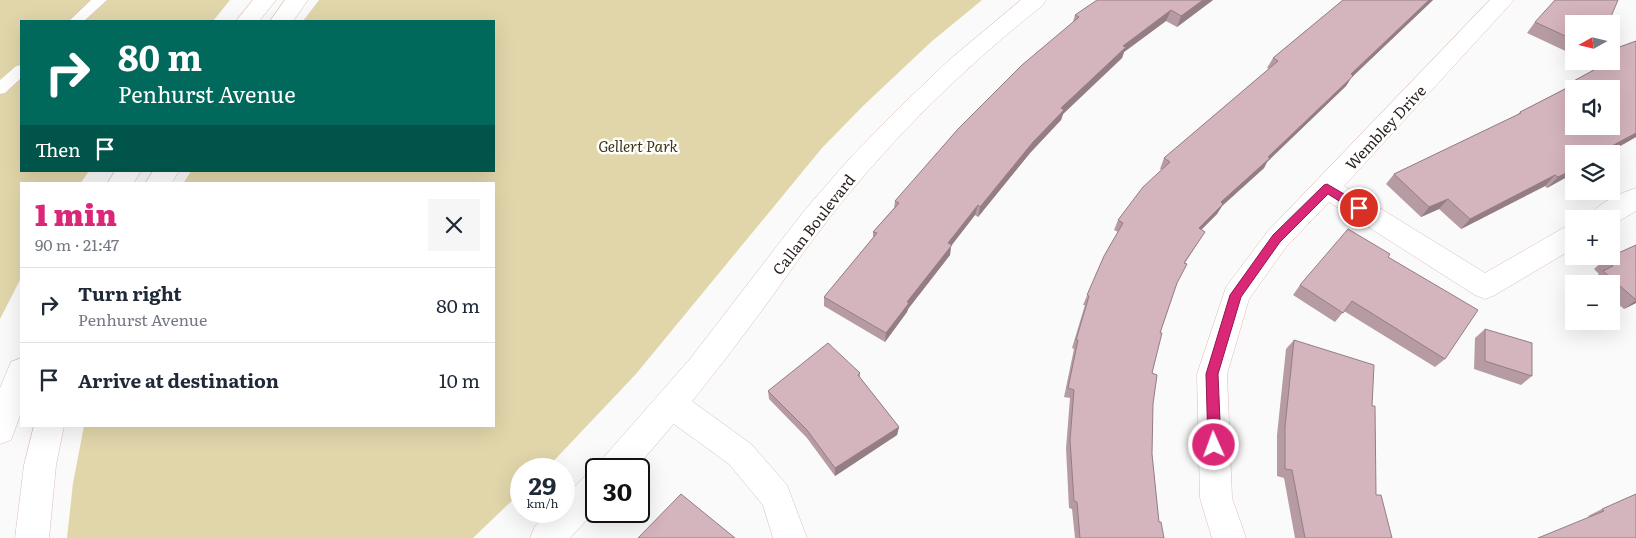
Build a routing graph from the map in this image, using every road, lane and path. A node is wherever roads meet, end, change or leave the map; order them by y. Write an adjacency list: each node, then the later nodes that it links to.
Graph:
1 (100, 0): 6 (lane)
2 (264, 0): 7 (street)
3 (297, 0): 8 (street)
4 (1035, 0): 16 (street, Callan Boulevard)
5 (1503, 0): 11 (street, Wembley Drive)
6 (77, 20)
7 (248, 20)
8 (282, 20)
9 (20, 71): 10 (lane)
10 (0, 89)
11 (1327, 188): 14 (street); 24 (street, Wembley Drive)
12 (1636, 198): 13 (street)
13 (1616, 210)
14 (1565, 240)
15 (20, 373): 18 (street)
16 (671, 404): 19 (street, Callan Boulevard); 23 (street)
17 (49, 427): 21 (street)
18 (0, 430)
19 (624, 458)
20 (585, 499): 22 (street)
21 (32, 538)
22 (547, 538)
23 (790, 538)
24 (1229, 538)

